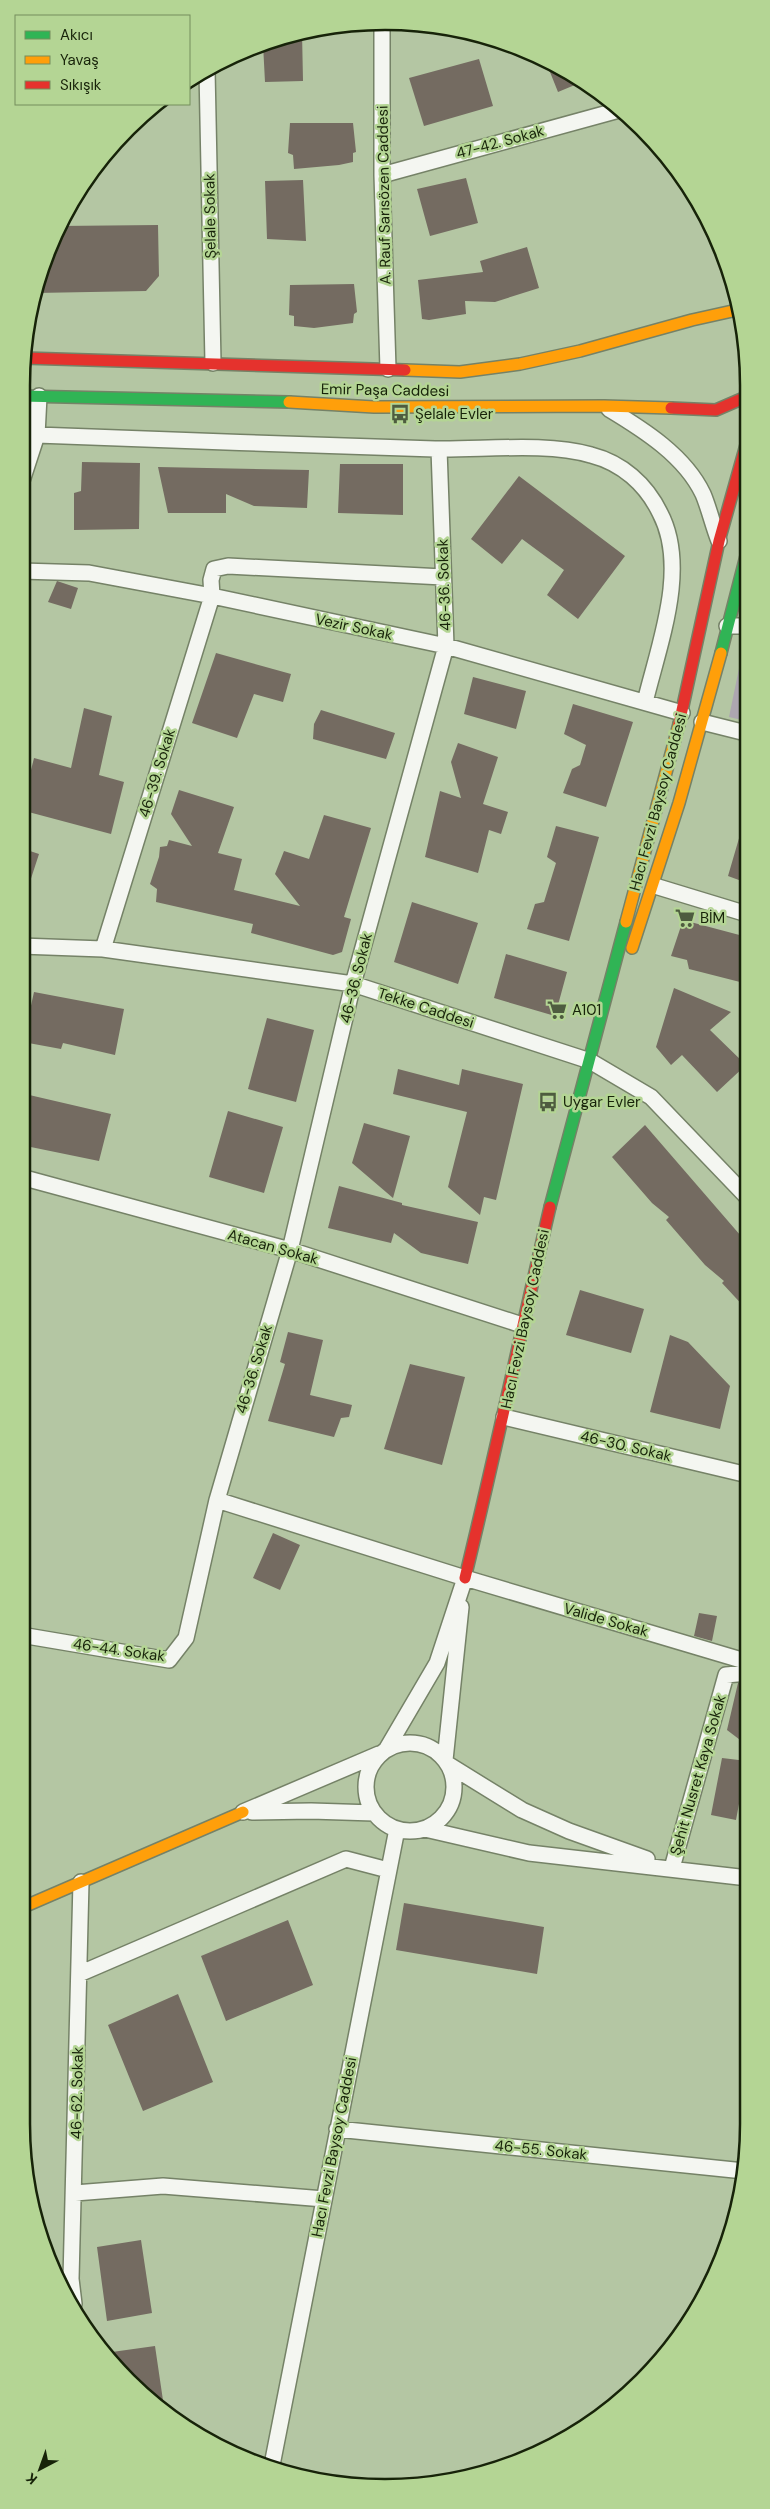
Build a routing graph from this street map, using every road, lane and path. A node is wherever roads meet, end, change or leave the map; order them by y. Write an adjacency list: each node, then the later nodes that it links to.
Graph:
1 (382, 30): 4 (street, A. Rauf Sarısözen Caddesi)
2 (207, 78): 7 (street, Şelale Sokak)
3 (612, 112): 4 (street, 47-42. Sokak)
4 (382, 175): 8 (street, A. Rauf Sarısözen Caddesi)
5 (732, 311): 8 (street, Emir Paşa Caddesi)
6 (31, 358): 7 (street, Emir Paşa Caddesi)
7 (213, 363): 8 (street, Emir Paşa Caddesi)
8 (388, 369)
9 (30, 396): 10 (street, Emir Paşa Caddesi)
10 (39, 396): 12 (street, Emir Paşa Caddesi); 13 (street)
11 (740, 400): 12 (street, Emir Paşa Caddesi)
12 (604, 406): 17 (street)
13 (37, 435): 14 (street); 15 (street)
14 (439, 449): 19 (street, 46-36. Sokak); 25 (street)
15 (30, 456)
16 (740, 466): 17 (street, Hacı Fevzi Baysoy Caddesi)
17 (719, 541): 26 (street, Hacı Fevzi Baysoy Caddesi)
18 (30, 571): 21 (street, Vezir Sokak)
19 (443, 577): 21 (street, 46-39. Sokak); 24 (street, 46-36. Sokak)
20 (740, 578): 22 (street, Hacı Fevzi Baysoy Caddesi)
21 (212, 596): 24 (street, Vezir Sokak); 32 (street, 46-39. Sokak)
22 (727, 626): 23 (street); 27 (street, Hacı Fevzi Baysoy Caddesi)
23 (740, 626)
24 (446, 646): 25 (street, Vezir Sokak); 33 (street, 46-36. Sokak)
25 (645, 702): 26 (street, Vezir Sokak)
26 (682, 713): 34 (street, Hacı Fevzi Baysoy Caddesi)
27 (702, 722): 28 (street); 29 (street, Hacı Fevzi Baysoy Caddesi)
28 (740, 732)
29 (654, 886): 30 (street); 34 (street, Hacı Fevzi Baysoy Caddesi)
30 (740, 912)
31 (30, 946): 32 (street, Tekke Caddesi)
32 (103, 949): 33 (street, Tekke Caddesi)
33 (354, 984): 34 (street, Tekke Caddesi); 37 (street, 46-36. Sokak)
34 (590, 1061): 36 (street, Tekke Caddesi); 38 (street, Hacı Fevzi Baysoy Caddesi)
35 (30, 1179): 37 (street, Atacan Sokak)
36 (740, 1190)
37 (290, 1250): 38 (street, Atacan Sokak); 41 (street, 46-36. Sokak)
38 (522, 1325): 39 (street, Hacı Fevzi Baysoy Caddesi)
39 (504, 1417): 40 (street, 46-30. Sokak); 42 (street, Hacı Fevzi Baysoy Caddesi)
40 (740, 1473)
41 (217, 1500): 42 (street, Valide Sokak); 43 (street, 46-44. Sokak)
42 (464, 1578): 44 (street, Valide Sokak); 46 (street, Hacı Fevzi Baysoy Caddesi); 47 (street, Hacı Fevzi Baysoy Caddesi)
43 (30, 1640)
44 (740, 1660)
45 (740, 1674): 52 (street, Şehit Nusret Kaya Sokak)
46 (383, 1752): 47 (street); 48 (street); 49 (street)
47 (447, 1763): 51 (street); 52 (street)
48 (243, 1812): 49 (street); 55 (street)
49 (374, 1813): 50 (street)
50 (397, 1829): 51 (street); 53 (street, Hacı Fevzi Baysoy Caddesi)
51 (425, 1829): 52 (street)
52 (672, 1868): 54 (street)
53 (388, 1870): 57 (street); 58 (street, Hacı Fevzi Baysoy Caddesi)
54 (740, 1877)
55 (81, 1882): 56 (street); 57 (street, 46-62. Sokak)
56 (30, 1904)
57 (79, 1974): 60 (street, 46-62. Sokak)
58 (337, 2129): 59 (street, 46-55. Sokak); 61 (street, Hacı Fevzi Baysoy Caddesi)
59 (737, 2170)
60 (75, 2193): 61 (street); 62 (street, 46-62. Sokak)
61 (324, 2199): 63 (street, Hacı Fevzi Baysoy Caddesi)
62 (72, 2292)
63 (273, 2461)

